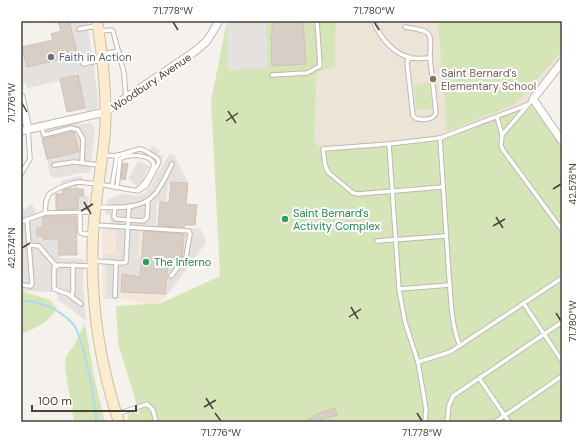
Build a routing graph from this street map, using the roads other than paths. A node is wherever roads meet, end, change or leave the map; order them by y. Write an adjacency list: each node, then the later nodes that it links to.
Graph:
1 (219, 21): 15 (street, Woodbury Avenue)
2 (317, 21): 13 (lane)
3 (373, 21): 9 (lane)
4 (98, 26): 6 (lane); 7 (lane); 8 (main road)
5 (405, 27): 10 (lane)
6 (80, 29)
7 (119, 51): 8 (lane); 15 (lane)
8 (102, 57): 12 (lane); 18 (main road)
9 (409, 57): 10 (lane); 10 (lane)
10 (430, 58)
11 (562, 62): 16 (street)
12 (83, 64)
13 (272, 75)
14 (21, 97): 23 (street)
15 (126, 99): 18 (street, Woodbury Avenue)
16 (533, 99): 17 (lane); 26 (street)
17 (527, 105): 19 (lane); 24 (lane)
18 (106, 112): 20 (street, Woodbury Avenue); 28 (main road)
19 (497, 116): 24 (lane); 25 (lane)
20 (69, 120): 21 (street, Woodbury Avenue); 22 (lane)
21 (41, 126): 22 (lane); 23 (street, Woodbury Avenue)
22 (71, 128): 30 (lane)
23 (25, 130): 34 (lane)
24 (502, 136): 51 (lane)
25 (440, 138): 27 (lane); 37 (lane)
26 (562, 141)
27 (389, 144): 39 (lane); 39 (lane)
28 (102, 155): 29 (lane); 33 (main road)
29 (117, 155): 36 (lane); 38 (lane)
30 (82, 162): 32 (lane); 33 (lane)
31 (172, 164): 40 (lane)
32 (54, 165)
33 (100, 166): 35 (main road)
34 (21, 174)
35 (98, 184): 36 (lane); 43 (main road); 44 (lane)
36 (114, 187): 38 (lane); 38 (lane)
37 (444, 188): 39 (lane); 52 (lane)
38 (133, 190)
39 (393, 191): 53 (lane)
40 (148, 200): 41 (lane); 47 (lane)
41 (129, 206): 42 (lane); 47 (lane)
42 (115, 207): 43 (lane); 47 (lane)
43 (95, 209): 45 (lane); 50 (main road)
44 (45, 213): 45 (lane); 46 (lane)
45 (80, 213): 50 (lane)
46 (27, 219): 48 (lane); 55 (lane)
47 (128, 220): 49 (lane)
48 (21, 222)
49 (128, 227): 50 (lane); 57 (lane); 60 (lane)
50 (93, 230): 56 (main road)
51 (562, 230)
52 (446, 236): 53 (lane); 63 (lane)
53 (396, 240): 54 (lane); 64 (lane)
54 (377, 241)
55 (29, 245): 59 (lane); 62 (lane)
56 (93, 263): 57 (lane); 58 (lane); 77 (main road)
57 (116, 263): 66 (lane)
58 (73, 265): 59 (lane); 65 (lane)
59 (56, 266): 65 (lane)
60 (171, 276)
61 (562, 278): 68 (lane)
62 (21, 285)
63 (450, 286): 64 (lane); 71 (lane)
64 (400, 289): 72 (lane)
65 (72, 296): 67 (lane)
66 (115, 296)
67 (81, 304)
68 (524, 304): 70 (lane); 71 (lane)
69 (562, 322): 70 (lane)
70 (544, 335): 73 (lane); 75 (lane)
71 (460, 346): 72 (lane)
72 (418, 362): 79 (lane)
73 (562, 362)
74 (562, 376): 76 (lane)
75 (479, 378): 76 (lane); 80 (lane)
76 (504, 415): 81 (lane); 82 (lane)
77 (117, 418): 78 (lane)
78 (156, 422)
79 (425, 422)
80 (447, 422)
81 (494, 422)
82 (509, 422)

